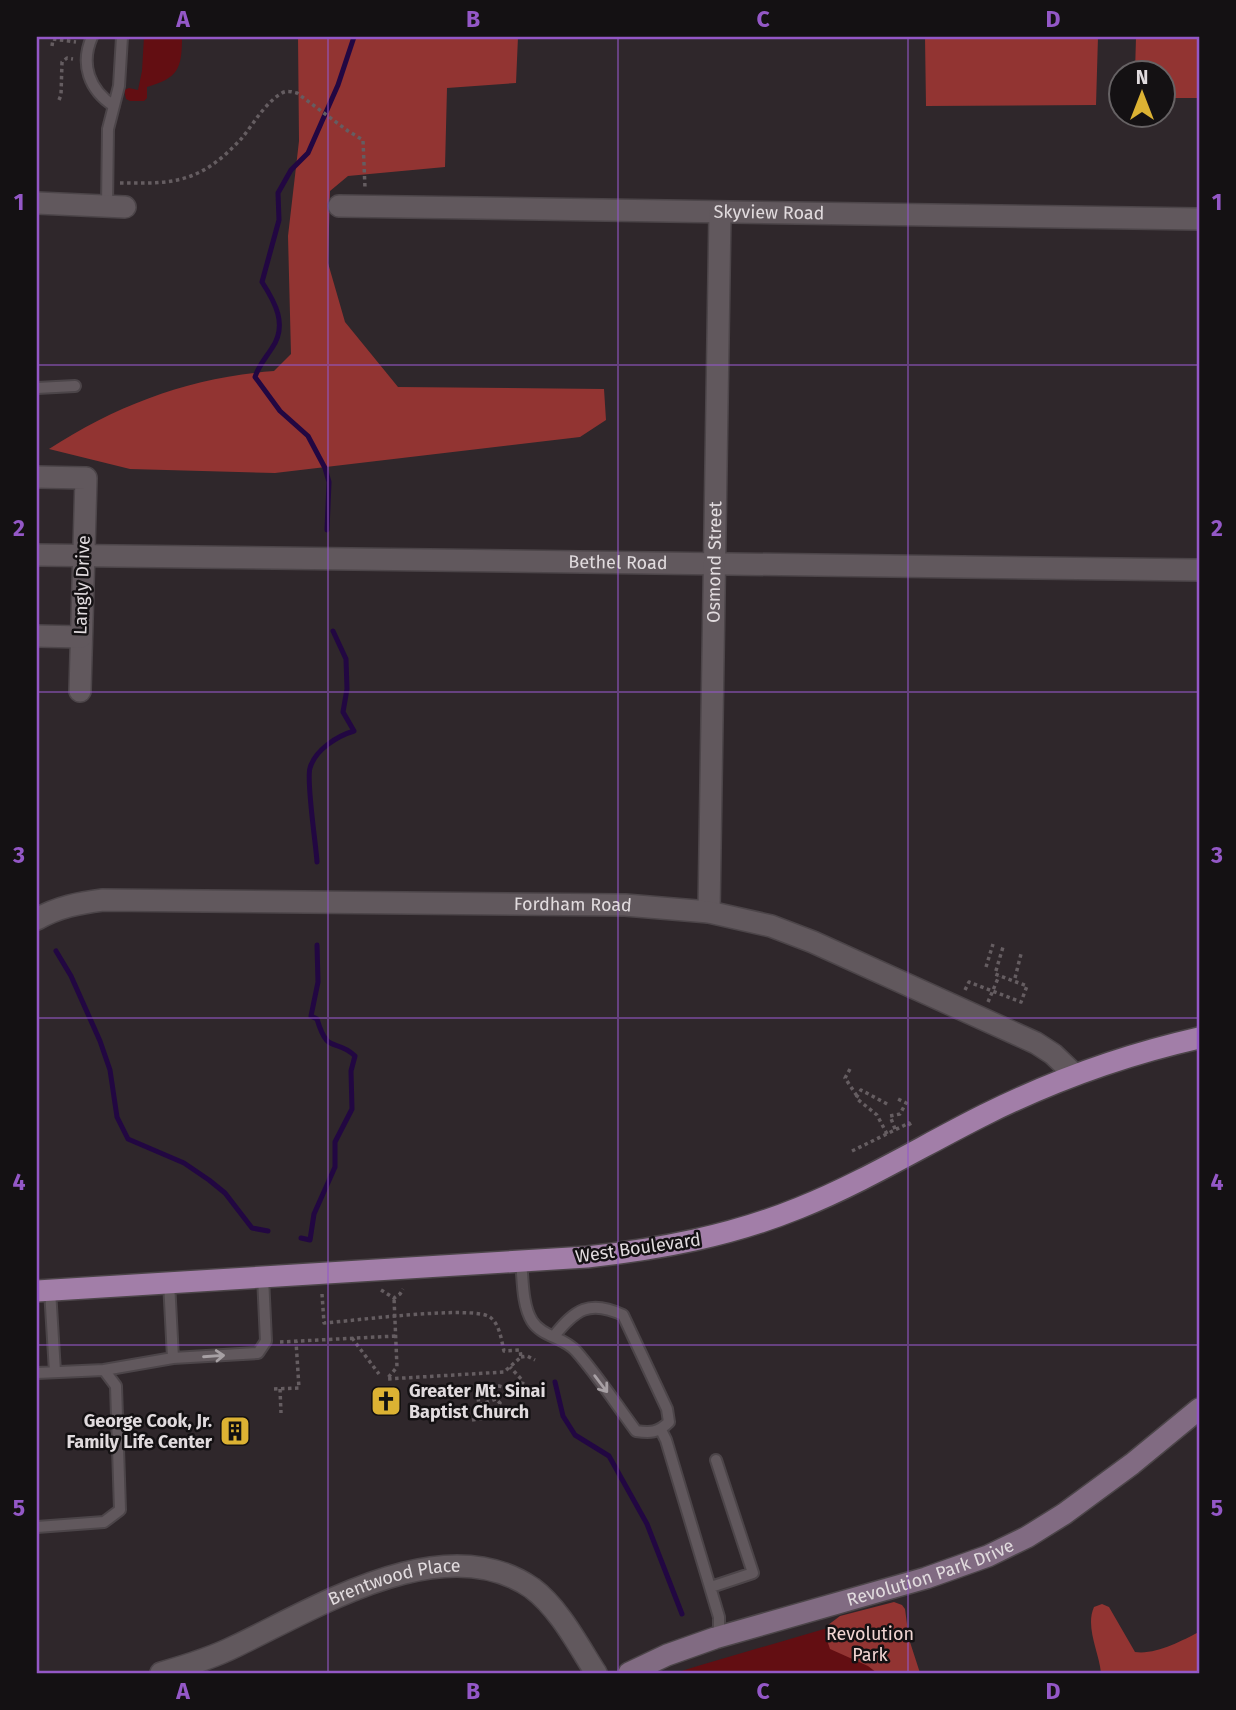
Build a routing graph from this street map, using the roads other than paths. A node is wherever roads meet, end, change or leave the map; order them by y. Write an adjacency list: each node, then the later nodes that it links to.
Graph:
1 (92, 37): 3 (lane)
2 (122, 37): 3 (lane)
3 (114, 106): 6 (lane)
4 (37, 203): 6 (street)
5 (339, 206): 7 (street, Skyview Road)
6 (116, 207)
7 (720, 212): 8 (street, Skyview Road); 14 (street, Osmond Street)
8 (1199, 219)
9 (75, 386): 10 (lane)
10 (37, 388)
11 (37, 477): 13 (street, Langly Drive)
12 (37, 555): 13 (street, Bethel Road)
13 (83, 556): 14 (street, Bethel Road); 17 (street, Langly Drive)
14 (715, 564): 15 (street, Bethel Road); 19 (street, Osmond Street)
15 (1199, 570)
16 (37, 635): 17 (street)
17 (81, 637): 18 (street, Langly Drive)
18 (80, 691)
19 (709, 912): 20 (street, Fordham Road); 22 (street, Fordham Road)
20 (37, 919)
21 (1199, 1038): 22 (main road, West Boulevard)
22 (1074, 1074): 23 (main road, West Boulevard)
23 (521, 1261): 24 (main road, West Boulevard); 27 (lane)
24 (263, 1277): 25 (main road, West Boulevard); 28 (lane, one-way to 24)
25 (169, 1282): 26 (main road, West Boulevard); 28 (lane)
26 (43, 1290): 30 (lane)
27 (554, 1336): 33 (lane, one-way to 33); 33 (lane)
28 (173, 1358): 29 (lane)
29 (104, 1370): 30 (lane); 35 (lane)
30 (55, 1372): 31 (lane)
31 (37, 1373)
32 (1199, 1409): 37 (street, Revolution Park Drive)
33 (661, 1430): 36 (lane)
34 (716, 1460): 36 (lane)
35 (37, 1527)
36 (710, 1587): 37 (lane)
37 (719, 1637): 40 (street, Revolution Park Drive)
38 (160, 1673): 39 (street, Brentwood Place)
39 (596, 1673)
40 (629, 1673)

